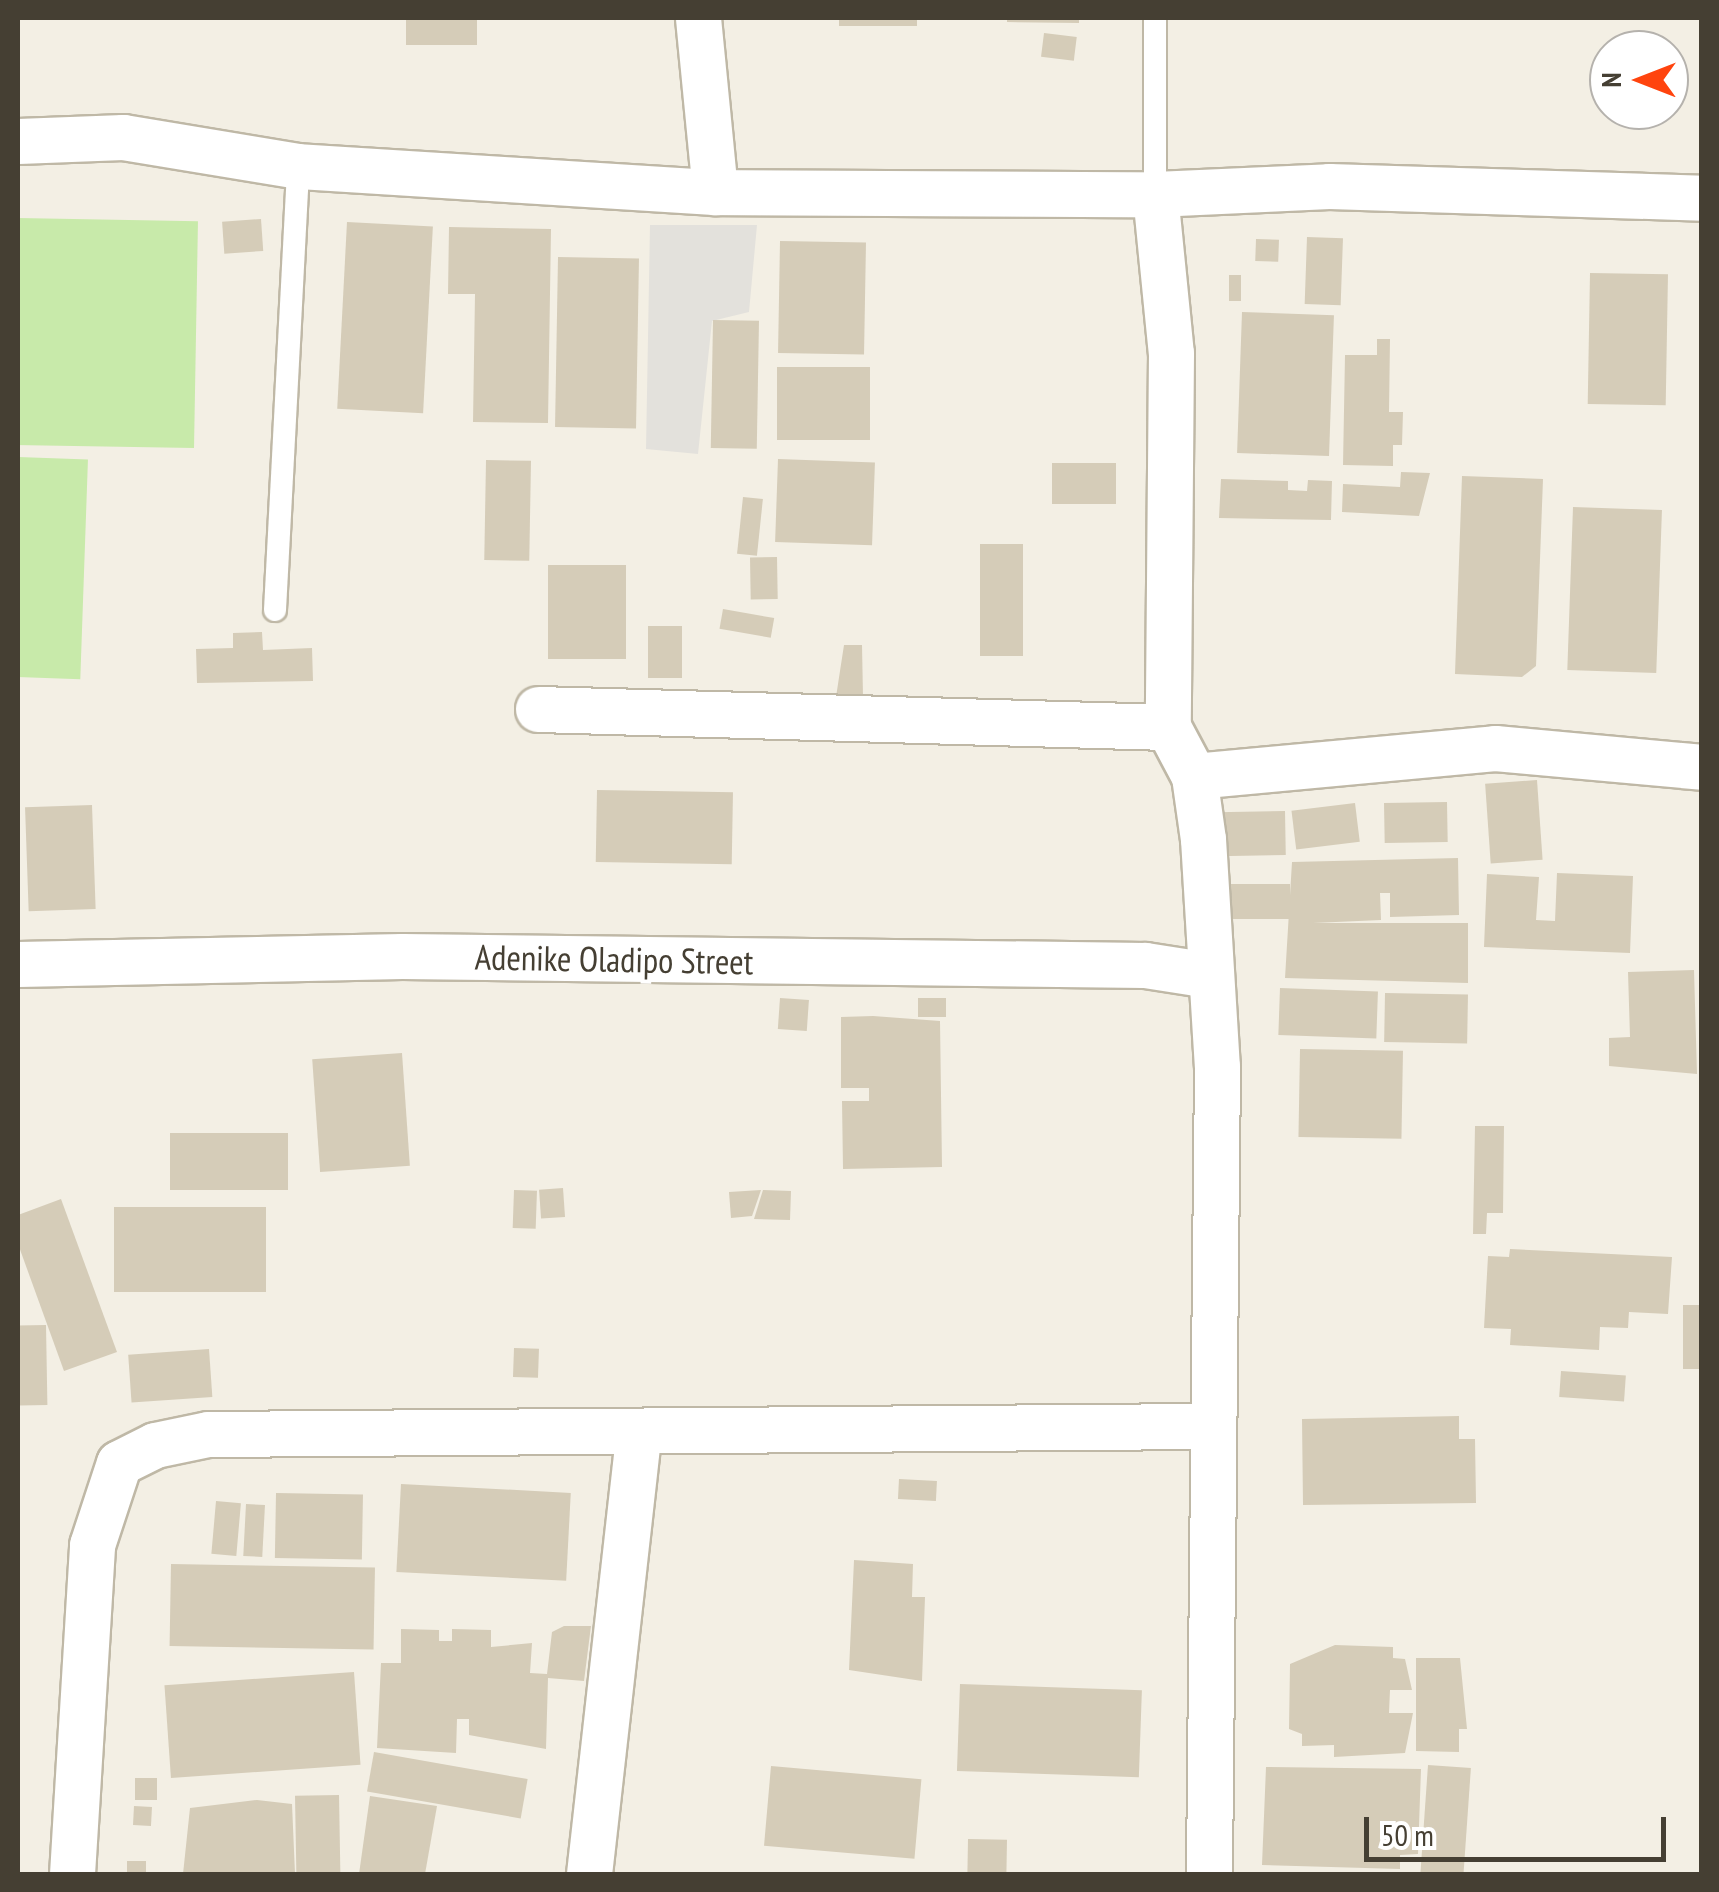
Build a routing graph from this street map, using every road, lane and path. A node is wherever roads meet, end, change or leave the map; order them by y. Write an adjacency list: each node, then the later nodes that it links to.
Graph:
1 (698, 18): 5 (street)
2 (1155, 18): 6 (lane)
3 (18, 141): 4 (street)
4 (298, 166): 5 (street); 8 (lane)
5 (714, 192): 6 (street)
6 (1155, 194): 7 (street); 10 (street)
7 (1702, 198)
8 (275, 610)
9 (538, 709): 10 (street)
10 (1168, 727): 12 (street)
11 (1702, 767): 12 (street)
12 (1194, 776): 14 (street)
13 (18, 964): 14 (street, Adenike Oladipo Street)
14 (1209, 975): 15 (street)
15 (1206, 1426): 16 (street); 19 (street)
16 (638, 1434): 17 (street); 18 (street)
17 (72, 1874)
18 (589, 1874)
19 (1208, 1874)

